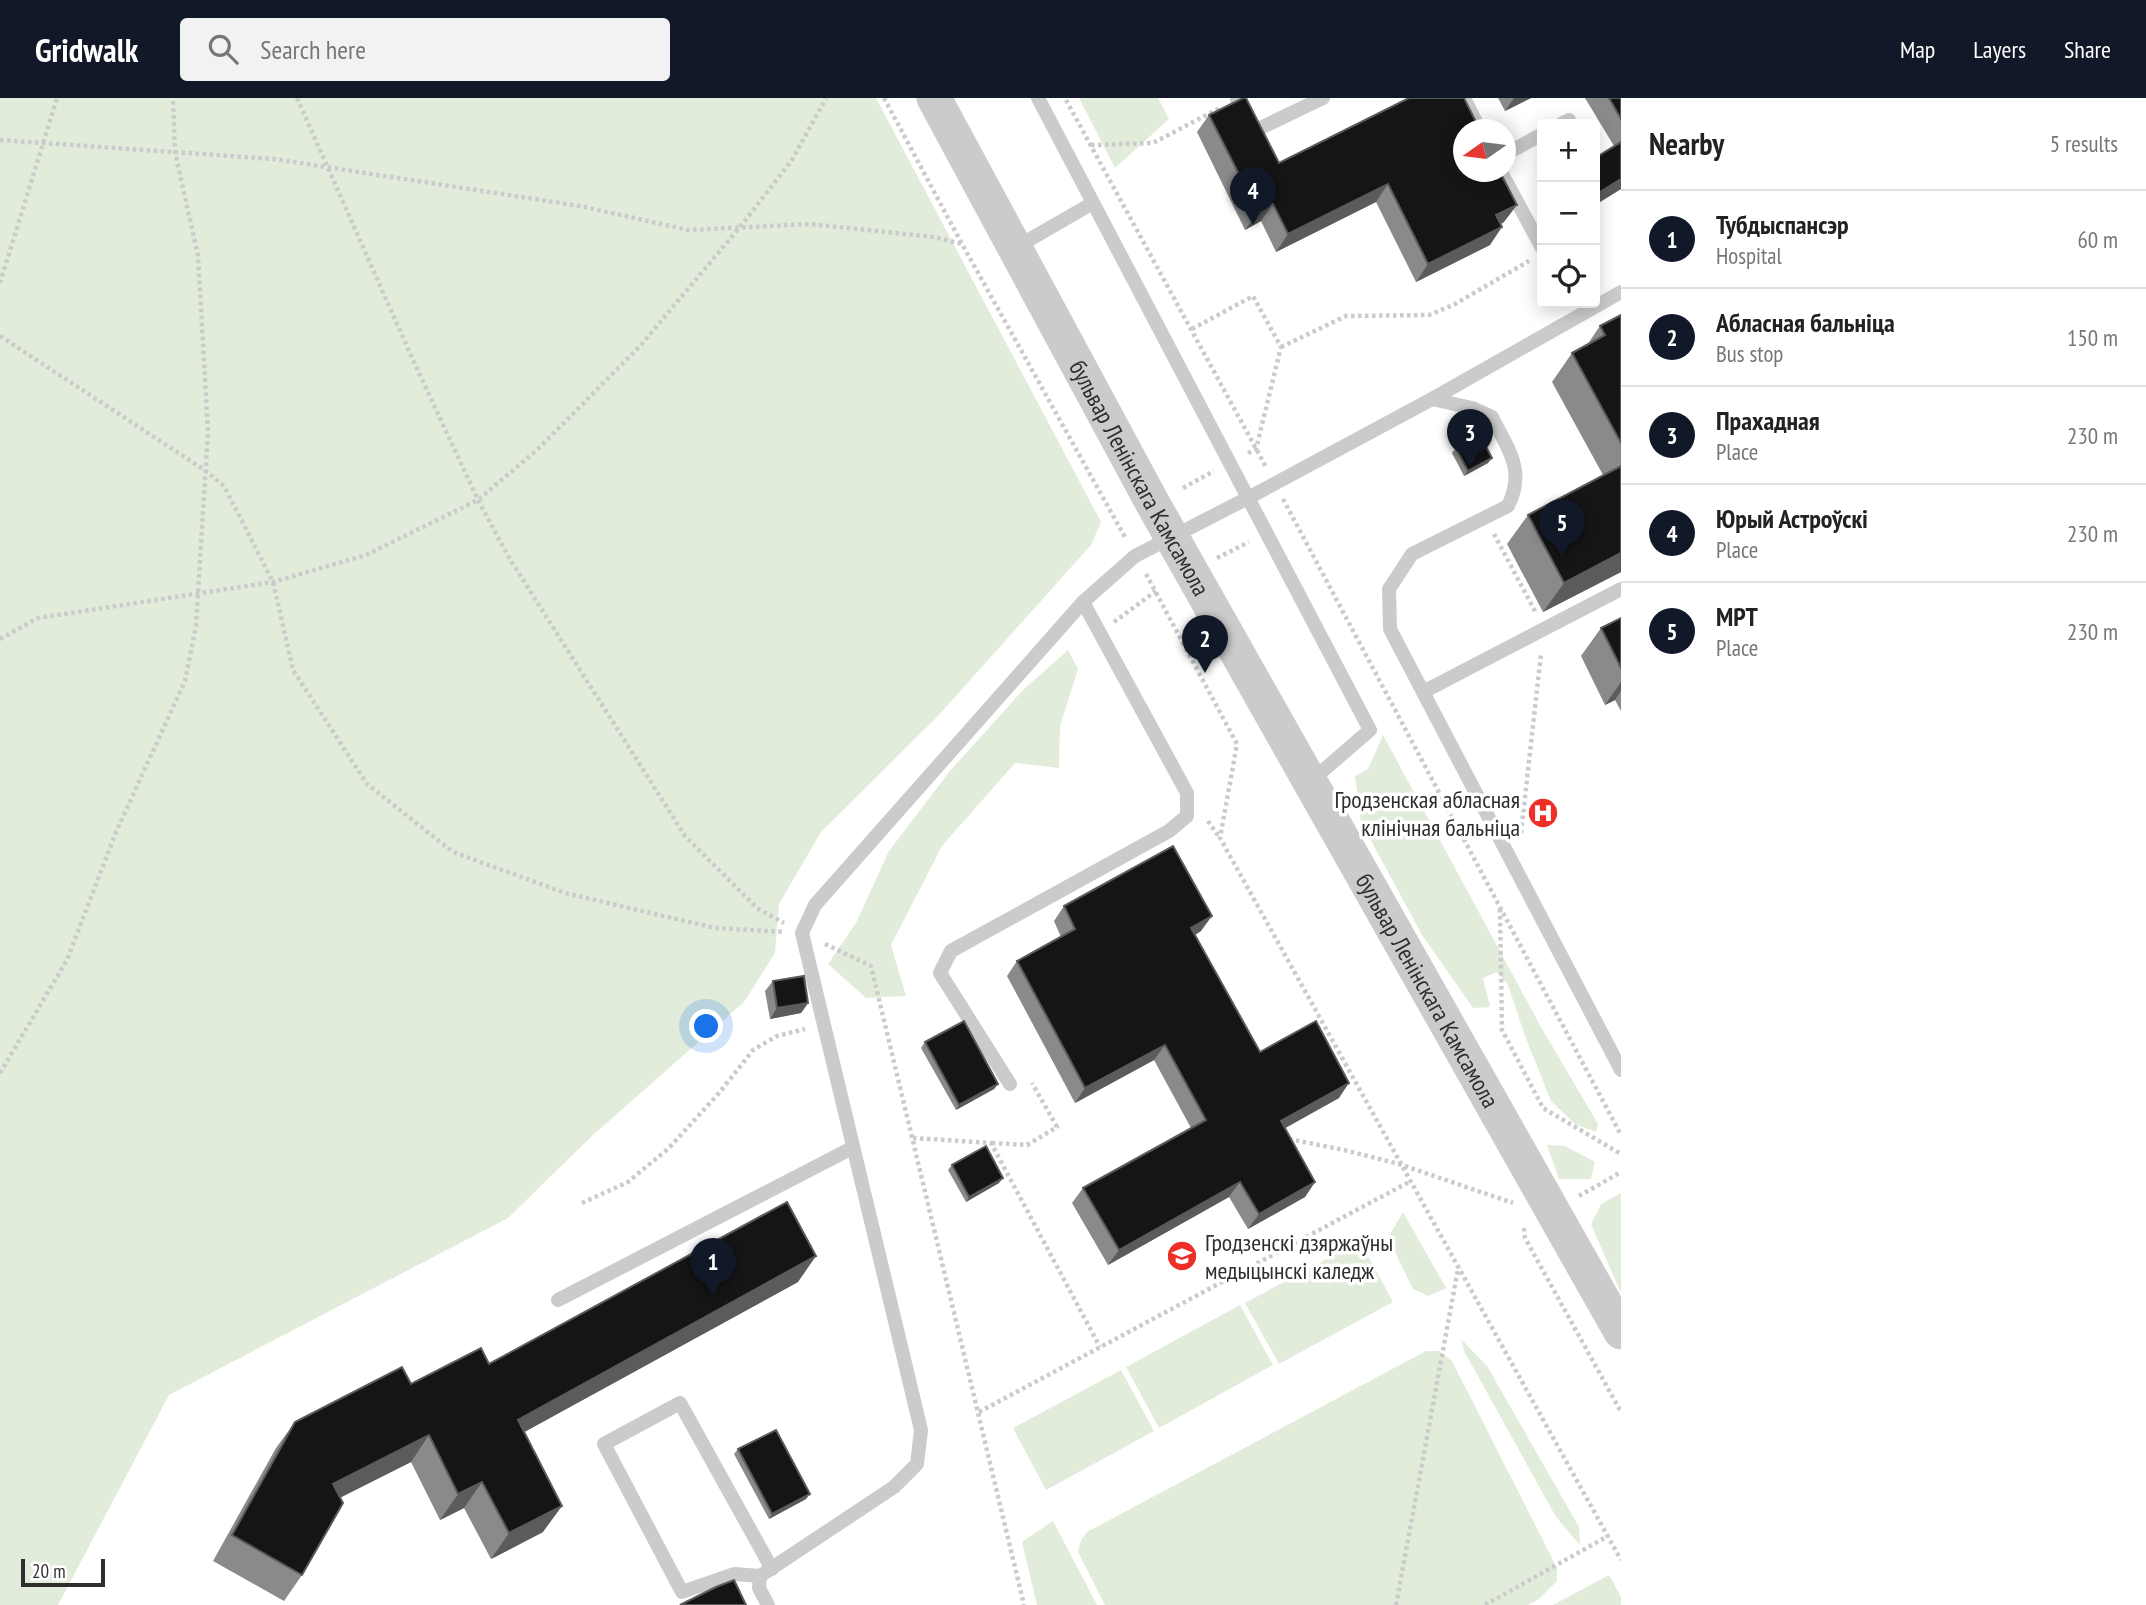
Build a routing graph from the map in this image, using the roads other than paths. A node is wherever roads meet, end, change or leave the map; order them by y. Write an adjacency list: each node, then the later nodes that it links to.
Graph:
1 (934, 98): 12 (street, бульвар Ленінскага Камсамола)
2 (1038, 98): 10 (lane)
3 (1323, 98): 5 (lane)
4 (1464, 98): 6 (lane)
5 (1237, 100)
6 (1474, 119)
7 (1537, 137): 8 (lane)
8 (1516, 148)
9 (1506, 182): 11 (lane)
10 (1093, 203): 12 (lane); 17 (lane)
11 (1540, 245)
12 (1014, 248): 18 (street, бульвар Ленінскага Камсамола)
13 (1621, 292): 14 (lane)
14 (1600, 299)
15 (1575, 308): 16 (lane)
16 (1432, 399): 17 (lane); 21 (lane)
17 (1248, 498): 18 (lane); 22 (lane)
18 (1171, 537): 20 (lane); 22 (street, бульвар Ленінскага Камсамола)
19 (1621, 589): 21 (lane)
20 (1083, 602): 24 (lane); 25 (lane)
21 (1423, 692): 23 (lane)
22 (1310, 782): 27 (street, бульвар Ленінскага Камсамола)
23 (1621, 1070)
24 (1010, 1084)
25 (852, 1148): 26 (lane); 28 (lane)
26 (558, 1300)
27 (1621, 1332)
28 (766, 1573): 28 (lane); 29 (lane)
29 (768, 1605)

